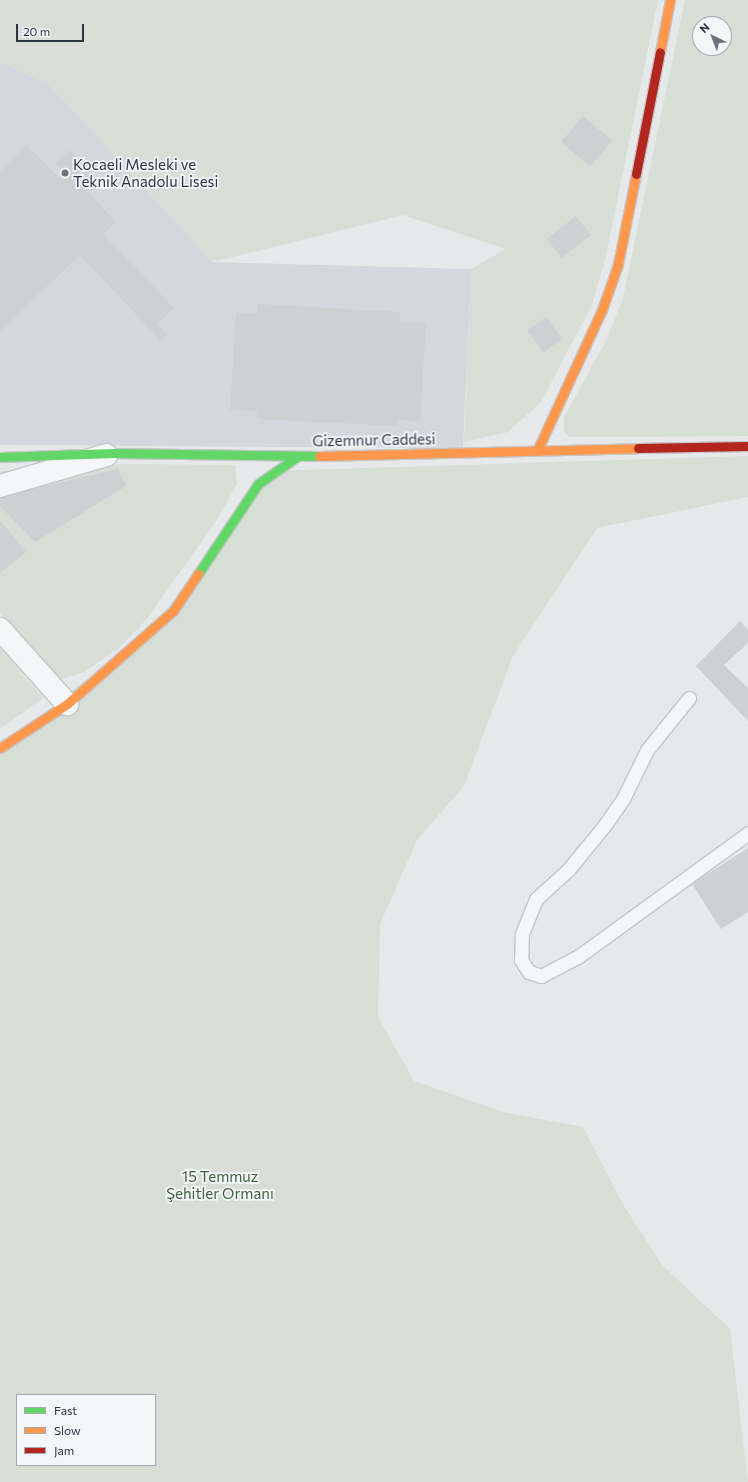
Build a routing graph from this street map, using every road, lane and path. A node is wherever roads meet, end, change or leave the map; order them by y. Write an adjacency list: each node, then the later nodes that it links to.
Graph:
1 (670, 0): 3 (street)
2 (748, 446): 3 (street, Gizemnur Caddesi)
3 (537, 451): 5 (street, Gizemnur Caddesi)
4 (113, 453): 5 (street, Gizemnur Caddesi); 6 (street, Gizemnur Caddesi); 7 (street)
5 (298, 456): 10 (street)
6 (0, 457)
7 (0, 486)
8 (0, 629): 10 (street)
9 (688, 698): 12 (lane)
10 (67, 704): 11 (street)
11 (0, 748)
12 (748, 832)

